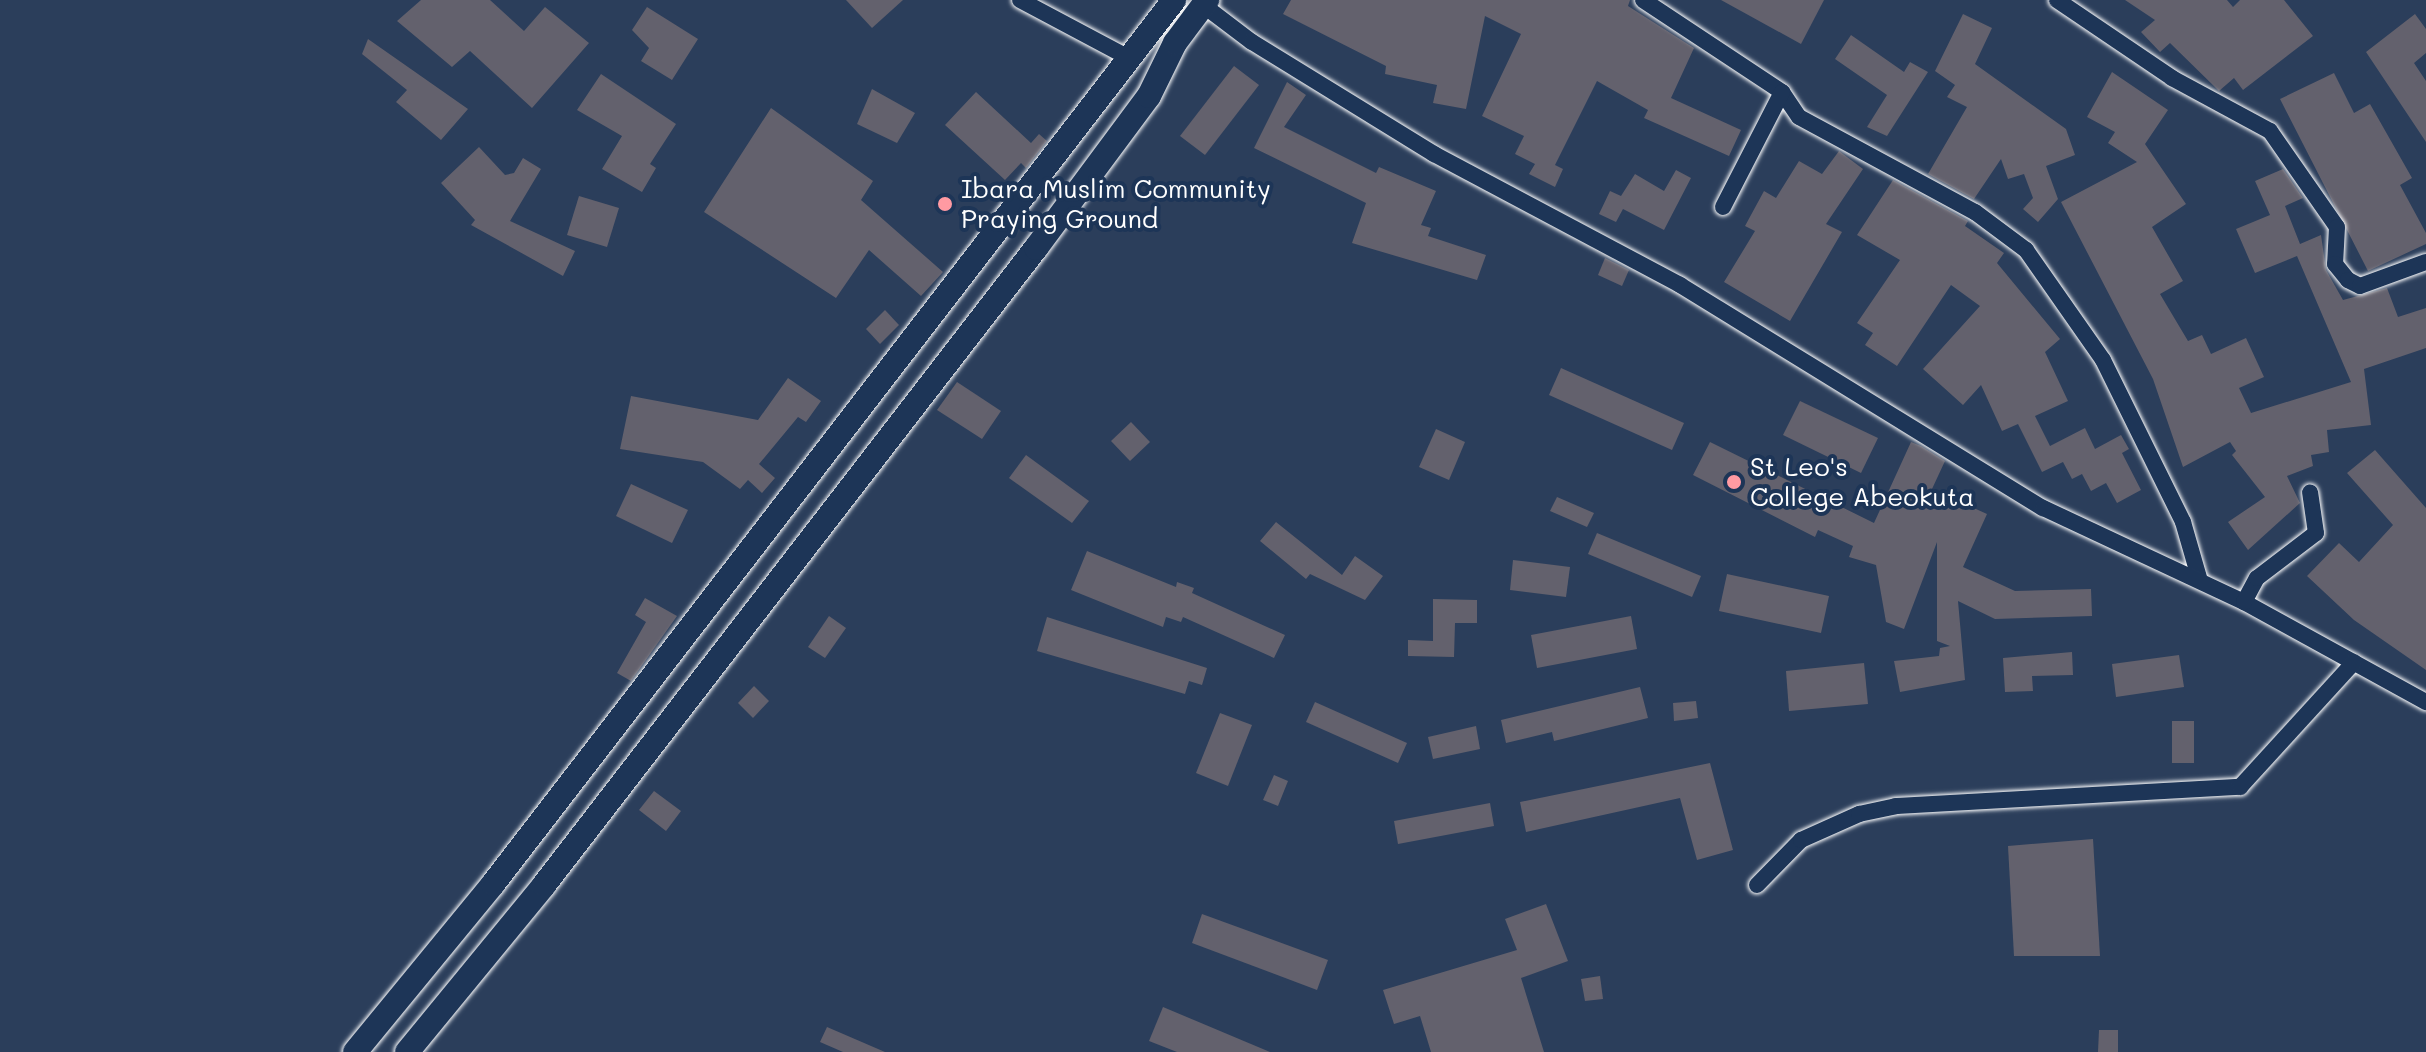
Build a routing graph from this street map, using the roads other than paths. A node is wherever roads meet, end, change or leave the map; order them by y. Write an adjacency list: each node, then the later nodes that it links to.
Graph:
1 (1020, 0): 6 (street)
2 (1174, 0): 6 (main road)
3 (1643, 0): 7 (street)
4 (2057, 0): 9 (street)
5 (1205, 3): 11 (street); 17 (main road)
6 (1129, 58): 16 (main road)
7 (1782, 92): 8 (street); 11 (street)
8 (1723, 207)
9 (2426, 262)
10 (2310, 492): 12 (street)
11 (2200, 581): 12 (street)
12 (2244, 602): 13 (street)
13 (2354, 662): 14 (street); 15 (street)
14 (2426, 702)
15 (1757, 885)
16 (355, 1052)
17 (407, 1052)

